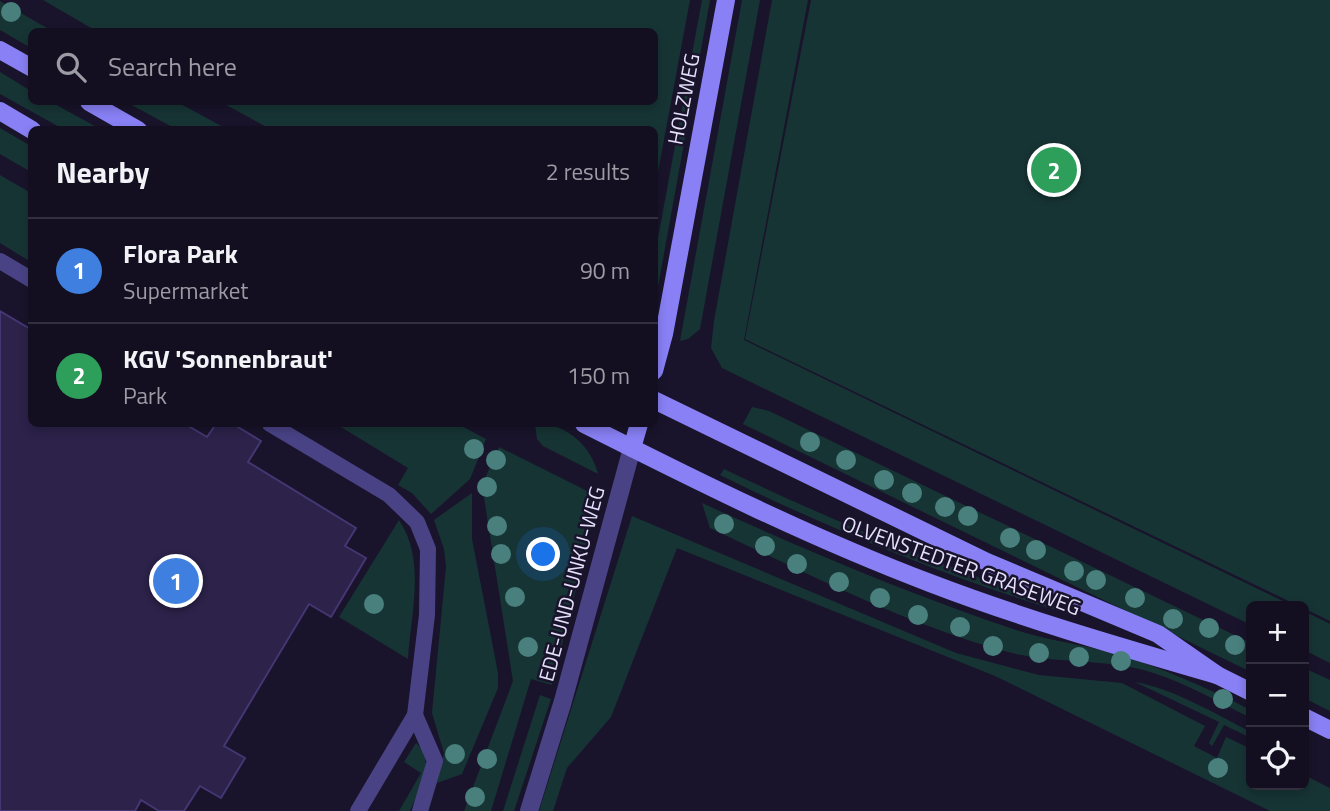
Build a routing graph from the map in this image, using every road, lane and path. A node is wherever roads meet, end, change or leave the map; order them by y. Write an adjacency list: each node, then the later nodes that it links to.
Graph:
1 (726, 0): 10 (main road, HOLZWEG)
2 (0, 50): 3 (main road)
3 (28, 66)
4 (94, 105): 6 (main road)
5 (0, 111): 7 (main road)
6 (131, 126)
7 (28, 128)
8 (0, 261): 9 (lane)
9 (28, 278)
10 (658, 356)
11 (658, 402): 16 (main road, OLVENSTEDTER GRASEWEG)
12 (275, 427): 18 (lane)
13 (590, 427): 15 (main road, OLVENSTEDTER GRASEWEG)
14 (638, 427): 15 (main road)
15 (632, 448): 16 (main road, OLVENSTEDTER GRASEWEG); 23 (street, EDE-UND-UNKU-WEG)
16 (1217, 675): 17 (main road, OLVENSTEDTER GRASEWEG)
17 (1246, 690)
18 (415, 715): 21 (lane); 22 (lane)
19 (1309, 720): 20 (main road)
20 (1330, 730)
21 (358, 811)
22 (420, 811)
23 (529, 811)

